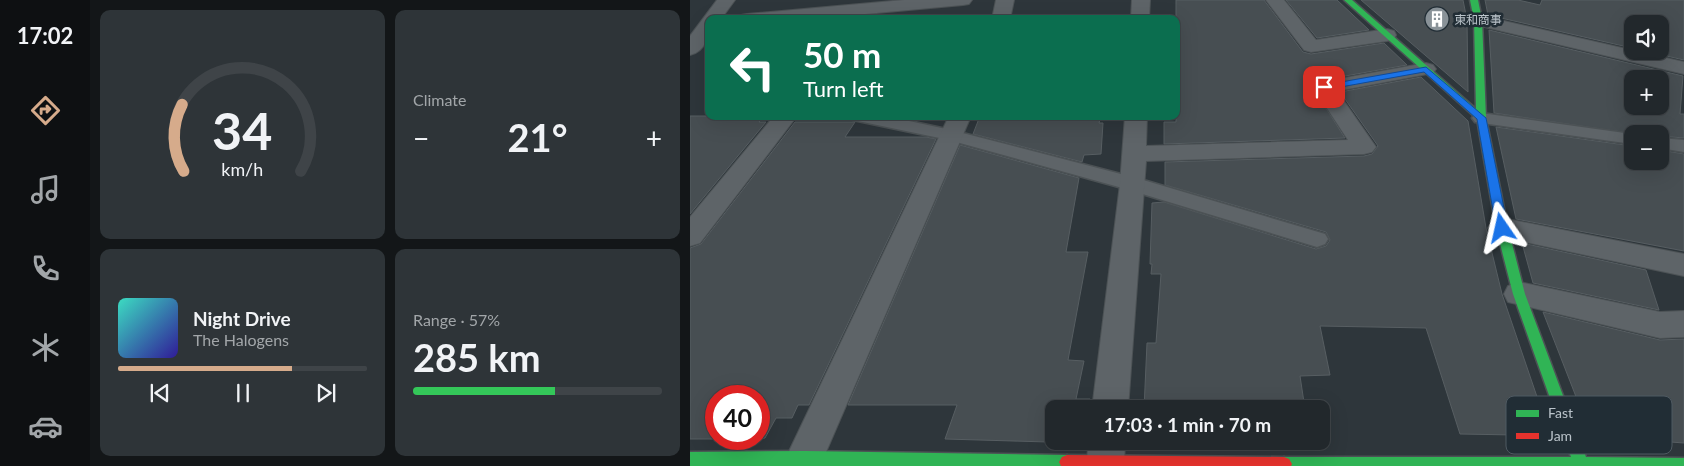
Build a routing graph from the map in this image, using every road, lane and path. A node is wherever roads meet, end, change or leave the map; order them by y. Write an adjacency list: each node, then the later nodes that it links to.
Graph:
1 (726, 0): 9 (street)
2 (963, 0): 8 (street)
3 (1006, 0): 11 (street)
4 (1140, 0): 12 (street)
5 (1275, 0): 17 (street)
6 (1348, 0): 17 (street)
7 (1474, 0): 13 (street)
8 (859, 9): 10 (street)
9 (715, 15)
10 (792, 15)
11 (1002, 15)
12 (1140, 15)
13 (1478, 20): 19 (street); 21 (street)
14 (705, 23): 15 (street)
15 (690, 24)
16 (705, 28): 18 (street)
17 (1387, 35): 20 (street)
18 (690, 49)
19 (1684, 68)
20 (1426, 69): 21 (street); 29 (street)
21 (1481, 118): 26 (lane); 31 (street)
22 (783, 120): 32 (street)
23 (897, 120): 25 (lane)
24 (1136, 120): 29 (street)
25 (955, 126): 30 (lane); 42 (street)
26 (1624, 138)
27 (1669, 144): 28 (lane)
28 (1684, 146)
29 (1135, 154): 30 (street)
30 (1133, 184): 33 (lane); 38 (street)
31 (1502, 228): 34 (street); 35 (street)
32 (690, 236)
33 (1317, 239)
34 (1684, 265)
35 (1519, 294): 36 (street); 37 (street)
36 (1684, 324)
37 (1556, 396)
38 (1111, 400)
39 (1578, 454): 44 (street)
40 (1106, 457): 42 (street); 44 (street)
41 (690, 459): 42 (street)
42 (803, 462)
43 (1684, 465): 44 (street)
44 (1582, 466)

